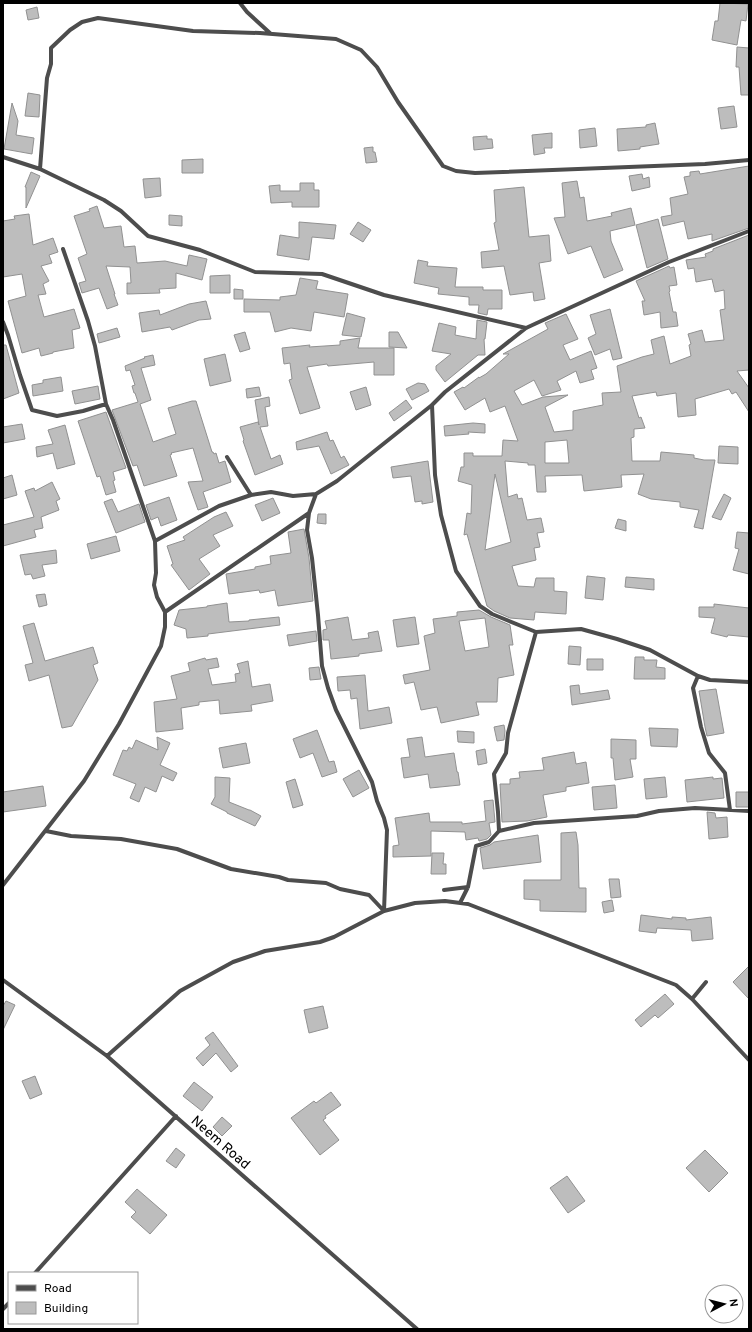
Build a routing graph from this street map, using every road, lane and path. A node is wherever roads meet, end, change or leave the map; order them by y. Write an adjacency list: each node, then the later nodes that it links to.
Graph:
1 (240, 3): 2 (street)
2 (271, 34): 4 (street); 5 (street)
3 (3, 157): 5 (street)
4 (749, 160)
5 (40, 169): 9 (street)
6 (749, 231): 9 (street)
7 (63, 249): 10 (street)
8 (3, 322): 10 (street)
9 (526, 328): 11 (street)
10 (106, 404): 16 (street)
11 (432, 405): 13 (street); 18 (street)
12 (227, 457): 14 (street)
13 (316, 494): 14 (street); 15 (street)
14 (251, 495): 16 (street)
15 (309, 513): 17 (street); 29 (street)
16 (155, 541): 17 (street)
17 (165, 612): 23 (street)
18 (536, 632): 19 (street); 24 (street)
19 (698, 676): 20 (street); 21 (street)
20 (749, 682)
21 (730, 810): 22 (street); 24 (street)
22 (749, 811)
23 (46, 831): 25 (street); 29 (street)
24 (499, 831): 26 (street)
25 (3, 885)
26 (468, 887): 27 (street); 28 (street)
27 (444, 890)
28 (460, 903): 29 (street); 32 (street)
29 (384, 911): 33 (street)
30 (3, 980): 33 (street, Neem Road)
31 (706, 982): 32 (street)
32 (692, 999): 34 (street)
33 (107, 1056): 35 (street, Neem Road)
34 (749, 1060)
35 (176, 1116): 36 (street); 37 (street, Neem Road)
36 (37, 1272)
37 (417, 1329)

